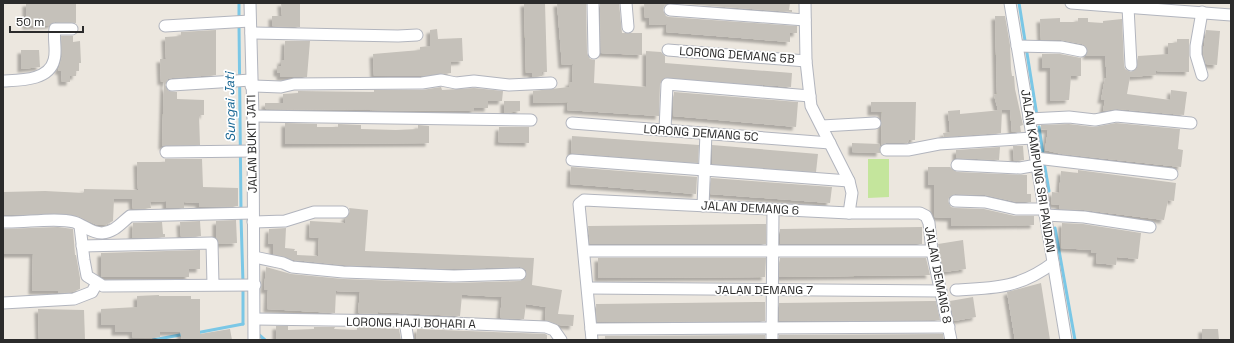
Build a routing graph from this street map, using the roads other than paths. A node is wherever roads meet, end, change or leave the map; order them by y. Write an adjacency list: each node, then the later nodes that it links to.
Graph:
1 (250, 3): 14 (street, JALAN BUKIT JATI)
2 (593, 3): 23 (street)
3 (626, 3): 16 (street)
4 (804, 3): 13 (street)
5 (1010, 3): 20 (street, JALAN KAMPUNG SRI PANDAN)
6 (1071, 3): 7 (street)
7 (1087, 4): 9 (street)
8 (1175, 6): 9 (street); 11 (street)
9 (1128, 7): 25 (street)
10 (670, 10): 13 (street)
11 (1202, 12): 12 (street); 26 (street)
12 (1231, 15)
13 (805, 20): 24 (street)
14 (243, 21): 15 (street); 18 (street, JALAN BUKIT JATI)
15 (166, 26)
16 (628, 26)
17 (72, 29): 27 (street)
18 (251, 33): 19 (street); 28 (street, JALAN BUKIT JATI)
19 (417, 35)
20 (1023, 45): 22 (street); 33 (street, JALAN KAMPUNG SRI PANDAN)
21 (668, 50): 24 (street, LORONG DEMANG 5B)
22 (1081, 51)
23 (594, 53)
24 (806, 61): 31 (street)
25 (1131, 65)
26 (1202, 75)
27 (3, 81)
28 (245, 82): 29 (street); 30 (street); 32 (street, JALAN BUKIT JATI)
29 (551, 83)
30 (172, 85)
31 (810, 96): 38 (street); 39 (street)
32 (253, 116): 34 (street); 44 (street, JALAN BUKIT JATI)
33 (1030, 119): 37 (street); 41 (street, JALAN KAMPUNG SRI PANDAN)
34 (531, 120)
35 (572, 123): 39 (street, LORONG DEMANG 5C)
36 (875, 123): 38 (street)
37 (1191, 123)
38 (822, 126): 42 (street)
39 (665, 130): 40 (street, LORONG DEMANG 5C)
40 (706, 133): 42 (street, LORONG DEMANG 5C); 49 (street)
41 (1033, 138): 43 (street); 47 (street, JALAN KAMPUNG SRI PANDAN)
42 (830, 143): 51 (street)
43 (886, 150)
44 (245, 151): 45 (street); 59 (street, JALAN BUKIT JATI)
45 (166, 152)
46 (572, 160): 49 (street)
47 (1037, 162): 48 (street); 50 (street); 56 (street, JALAN KAMPUNG SRI PANDAN)
48 (957, 165)
49 (705, 170): 51 (street); 53 (street)
50 (1172, 174)
51 (849, 181): 57 (street)
52 (955, 201): 56 (street)
53 (703, 206): 54 (street, JALAN DEMANG 6); 64 (street, JALAN DEMANG 6)
54 (773, 210): 57 (street, JALAN DEMANG 6); 65 (street)
55 (343, 212): 59 (street)
56 (1045, 212): 62 (street); 68 (street, JALAN KAMPUNG SRI PANDAN)
57 (849, 213): 58 (street, JALAN DEMANG 6)
58 (920, 213): 66 (street, JALAN DEMANG 8)
59 (252, 217): 61 (street); 67 (street, JALAN BUKIT JATI)
60 (3, 222): 61 (street)
61 (80, 226): 63 (street)
62 (1150, 227)
63 (82, 246): 70 (street); 71 (street)
64 (584, 251): 65 (street); 73 (street)
65 (772, 251): 66 (street); 74 (street)
66 (932, 251): 76 (street, JALAN DEMANG 8)
67 (254, 256): 69 (street); 72 (street, JALAN BUKIT JATI)
68 (1053, 263): 75 (street); 88 (street, JALAN KAMPUNG SRI PANDAN)
69 (520, 274)
70 (97, 283): 71 (street); 77 (street)
71 (213, 284): 72 (street)
72 (245, 285): 79 (street, JALAN BUKIT JATI)
73 (588, 288): 74 (street, JALAN DEMANG 7); 82 (street)
74 (772, 290): 76 (street, JALAN DEMANG 7); 81 (street)
75 (956, 290)
76 (941, 291): 80 (street, JALAN DEMANG 8)
77 (3, 303)
78 (405, 321): 79 (street, LORONG HAJI BOHARI A); 84 (street); 85 (street, LORONG HAJI BOHARI A)
79 (255, 322): 83 (street, JALAN BUKIT JATI)
80 (949, 327): 81 (street); 87 (street, JALAN DEMANG 8)
81 (772, 328): 82 (street); 86 (street)
82 (591, 335)
83 (254, 339)
84 (408, 340)
85 (561, 340)
86 (772, 340)
87 (951, 340)
88 (1066, 340)

